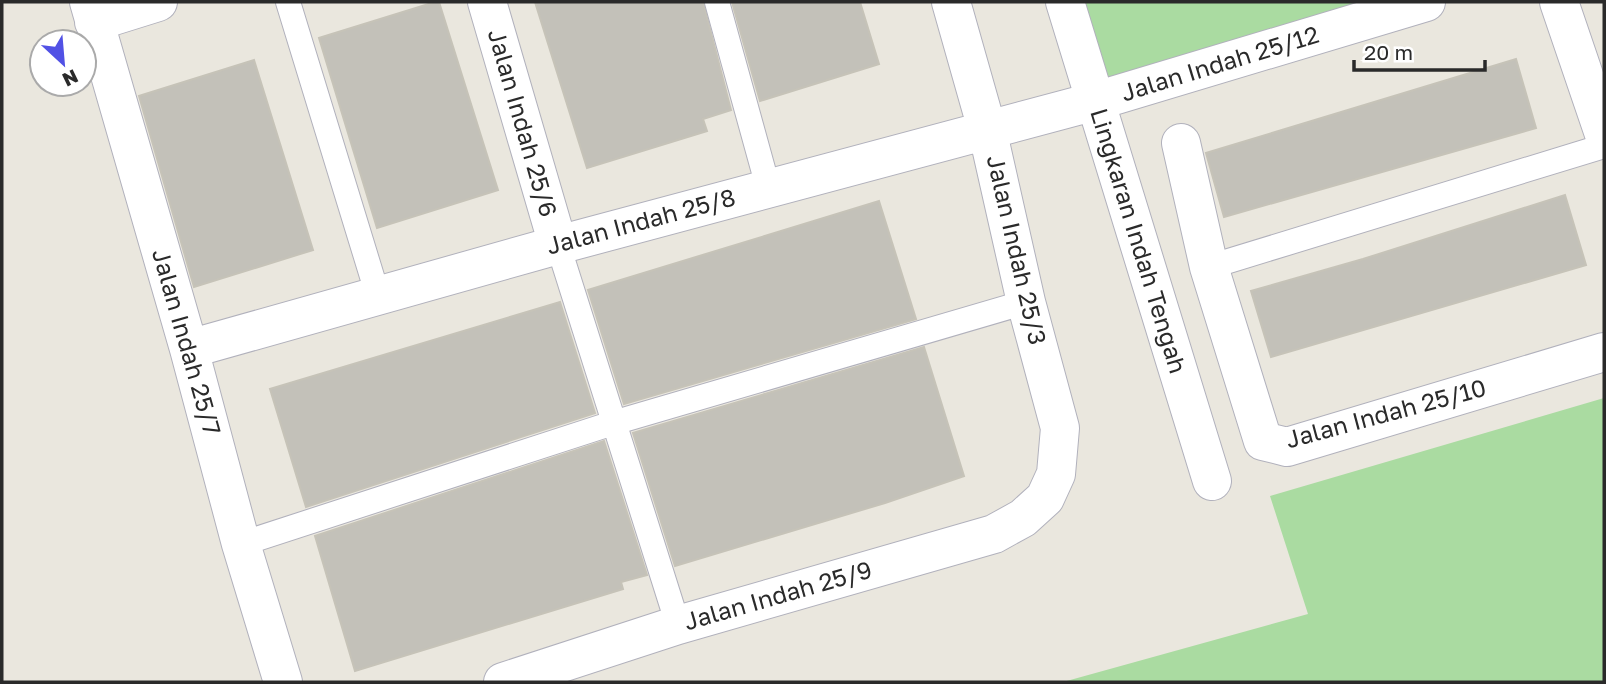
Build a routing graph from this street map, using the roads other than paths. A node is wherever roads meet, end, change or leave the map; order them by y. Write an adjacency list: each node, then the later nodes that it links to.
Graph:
1 (158, 2): 9 (street)
2 (288, 2): 18 (lane)
3 (487, 2): 16 (street, Jalan Indah 25/6)
4 (717, 2): 15 (lane)
5 (951, 2): 11 (street, Jalan Indah 25/3)
6 (1065, 2): 10 (street, Lingkaran Indah Tengah)
7 (1426, 2): 10 (street, Jalan Indah 25/12)
8 (1559, 2): 12 (street)
9 (91, 12): 20 (street, Jalan Indah 25/7)
10 (1096, 101): 11 (street, Jalan Indah 25/8); 23 (street, Lingkaran Indah Tengah)
11 (987, 129): 15 (street, Jalan Indah 25/8); 19 (street, Jalan Indah 25/3)
12 (1604, 134)
13 (1181, 144): 17 (street, Jalan Indah 25/10)
14 (1604, 146): 17 (lane)
15 (768, 187): 16 (street, Jalan Indah 25/8)
16 (558, 245): 18 (street, Jalan Indah 25/8); 22 (lane)
17 (1209, 267): 21 (street, Jalan Indah 25/10)
18 (378, 296): 20 (street, Jalan Indah 25/8)
19 (1026, 302): 22 (lane); 24 (street, Jalan Indah 25/3)
20 (189, 349): 25 (street, Jalan Indah 25/7)
21 (1604, 352)
22 (613, 423): 25 (lane); 26 (lane)
23 (1212, 481)
24 (1045, 498): 26 (street, Jalan Indah 25/9)
25 (241, 544): 27 (street, Jalan Indah 25/7)
26 (678, 625): 28 (street, Jalan Indah 25/9)
27 (283, 682)
28 (503, 682)

